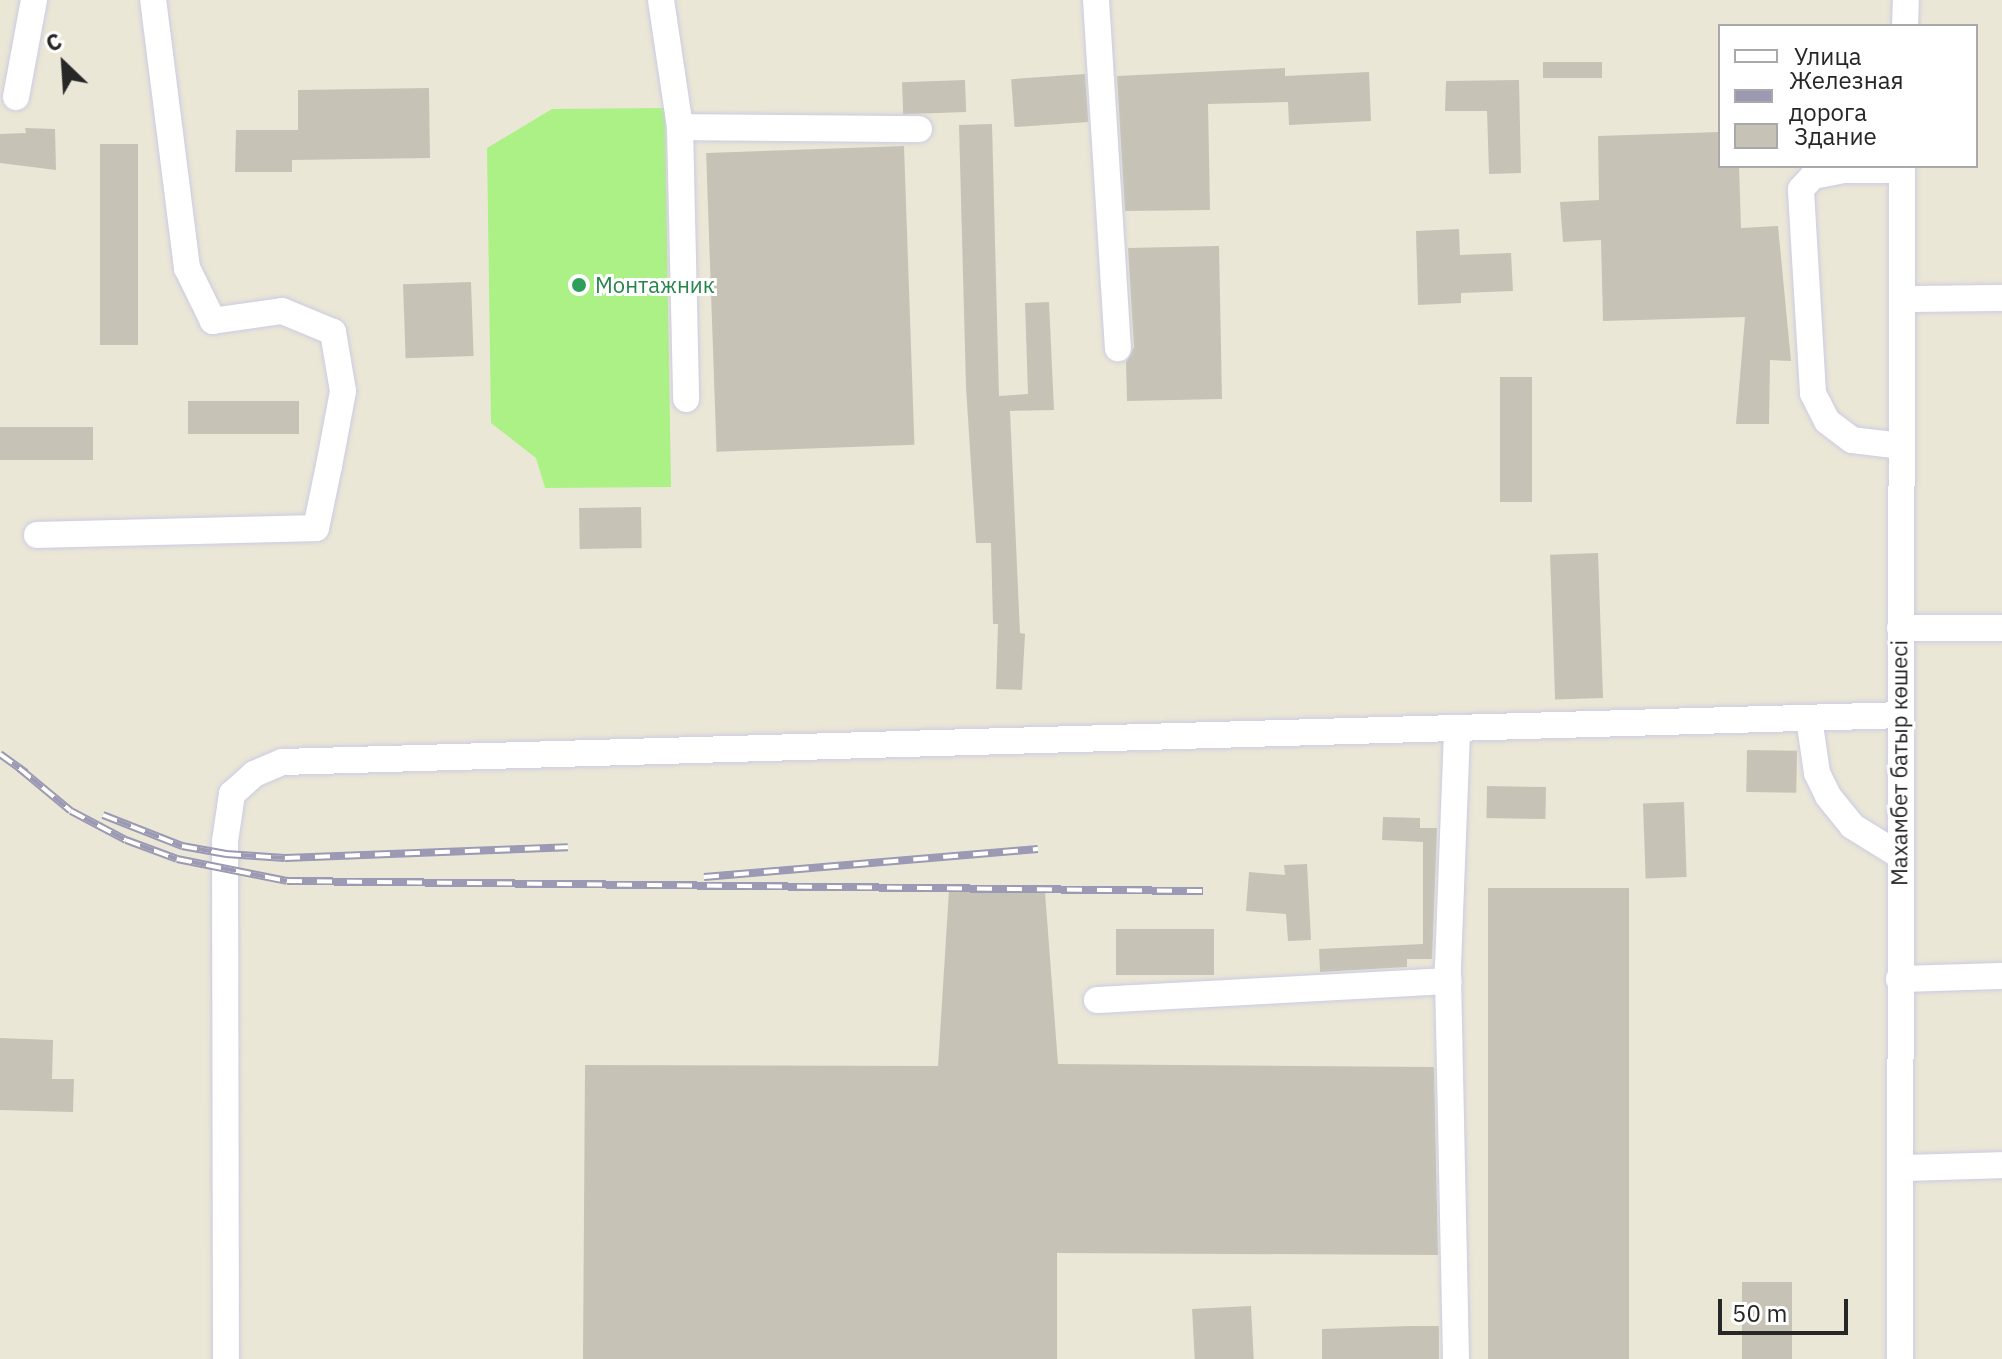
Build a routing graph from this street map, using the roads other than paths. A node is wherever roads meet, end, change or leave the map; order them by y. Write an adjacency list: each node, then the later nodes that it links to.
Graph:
1 (34, 0): 7 (street)
2 (153, 0): 16 (street)
3 (661, 0): 8 (street)
4 (1096, 0): 13 (street)
5 (1906, 0): 6 (street)
6 (1905, 24)
7 (16, 97)
8 (680, 127): 9 (street); 14 (street)
9 (919, 129)
10 (1902, 168): 12 (street, Махамбет батыр көшесі); 15 (street)
11 (2002, 298): 12 (street)
12 (1904, 299): 15 (street, Махамбет батыр көшесі)
13 (1118, 348)
14 (686, 399)
15 (1902, 446): 17 (street, Махамбет батыр көшесі)
16 (37, 535)
17 (1900, 628): 18 (street); 19 (street, Махамбет батыр көшесі)
18 (2002, 628)
19 (1899, 715): 20 (street); 22 (street, Махамбет батыр көшесі)
20 (1809, 718): 21 (street); 22 (street)
21 (1457, 729): 25 (street); 29 (street)
22 (1899, 855): 24 (street, Махамбет батыр көшесі)
23 (2002, 976): 24 (street)
24 (1899, 979): 28 (street, Махамбет батыр көшесі)
25 (1448, 981): 26 (street); 30 (street)
26 (1097, 1000)
27 (2002, 1165): 28 (street)
28 (1902, 1168): 31 (street, Махамбет батыр көшесі)
29 (226, 1359)
30 (1456, 1359)
31 (1900, 1359)

